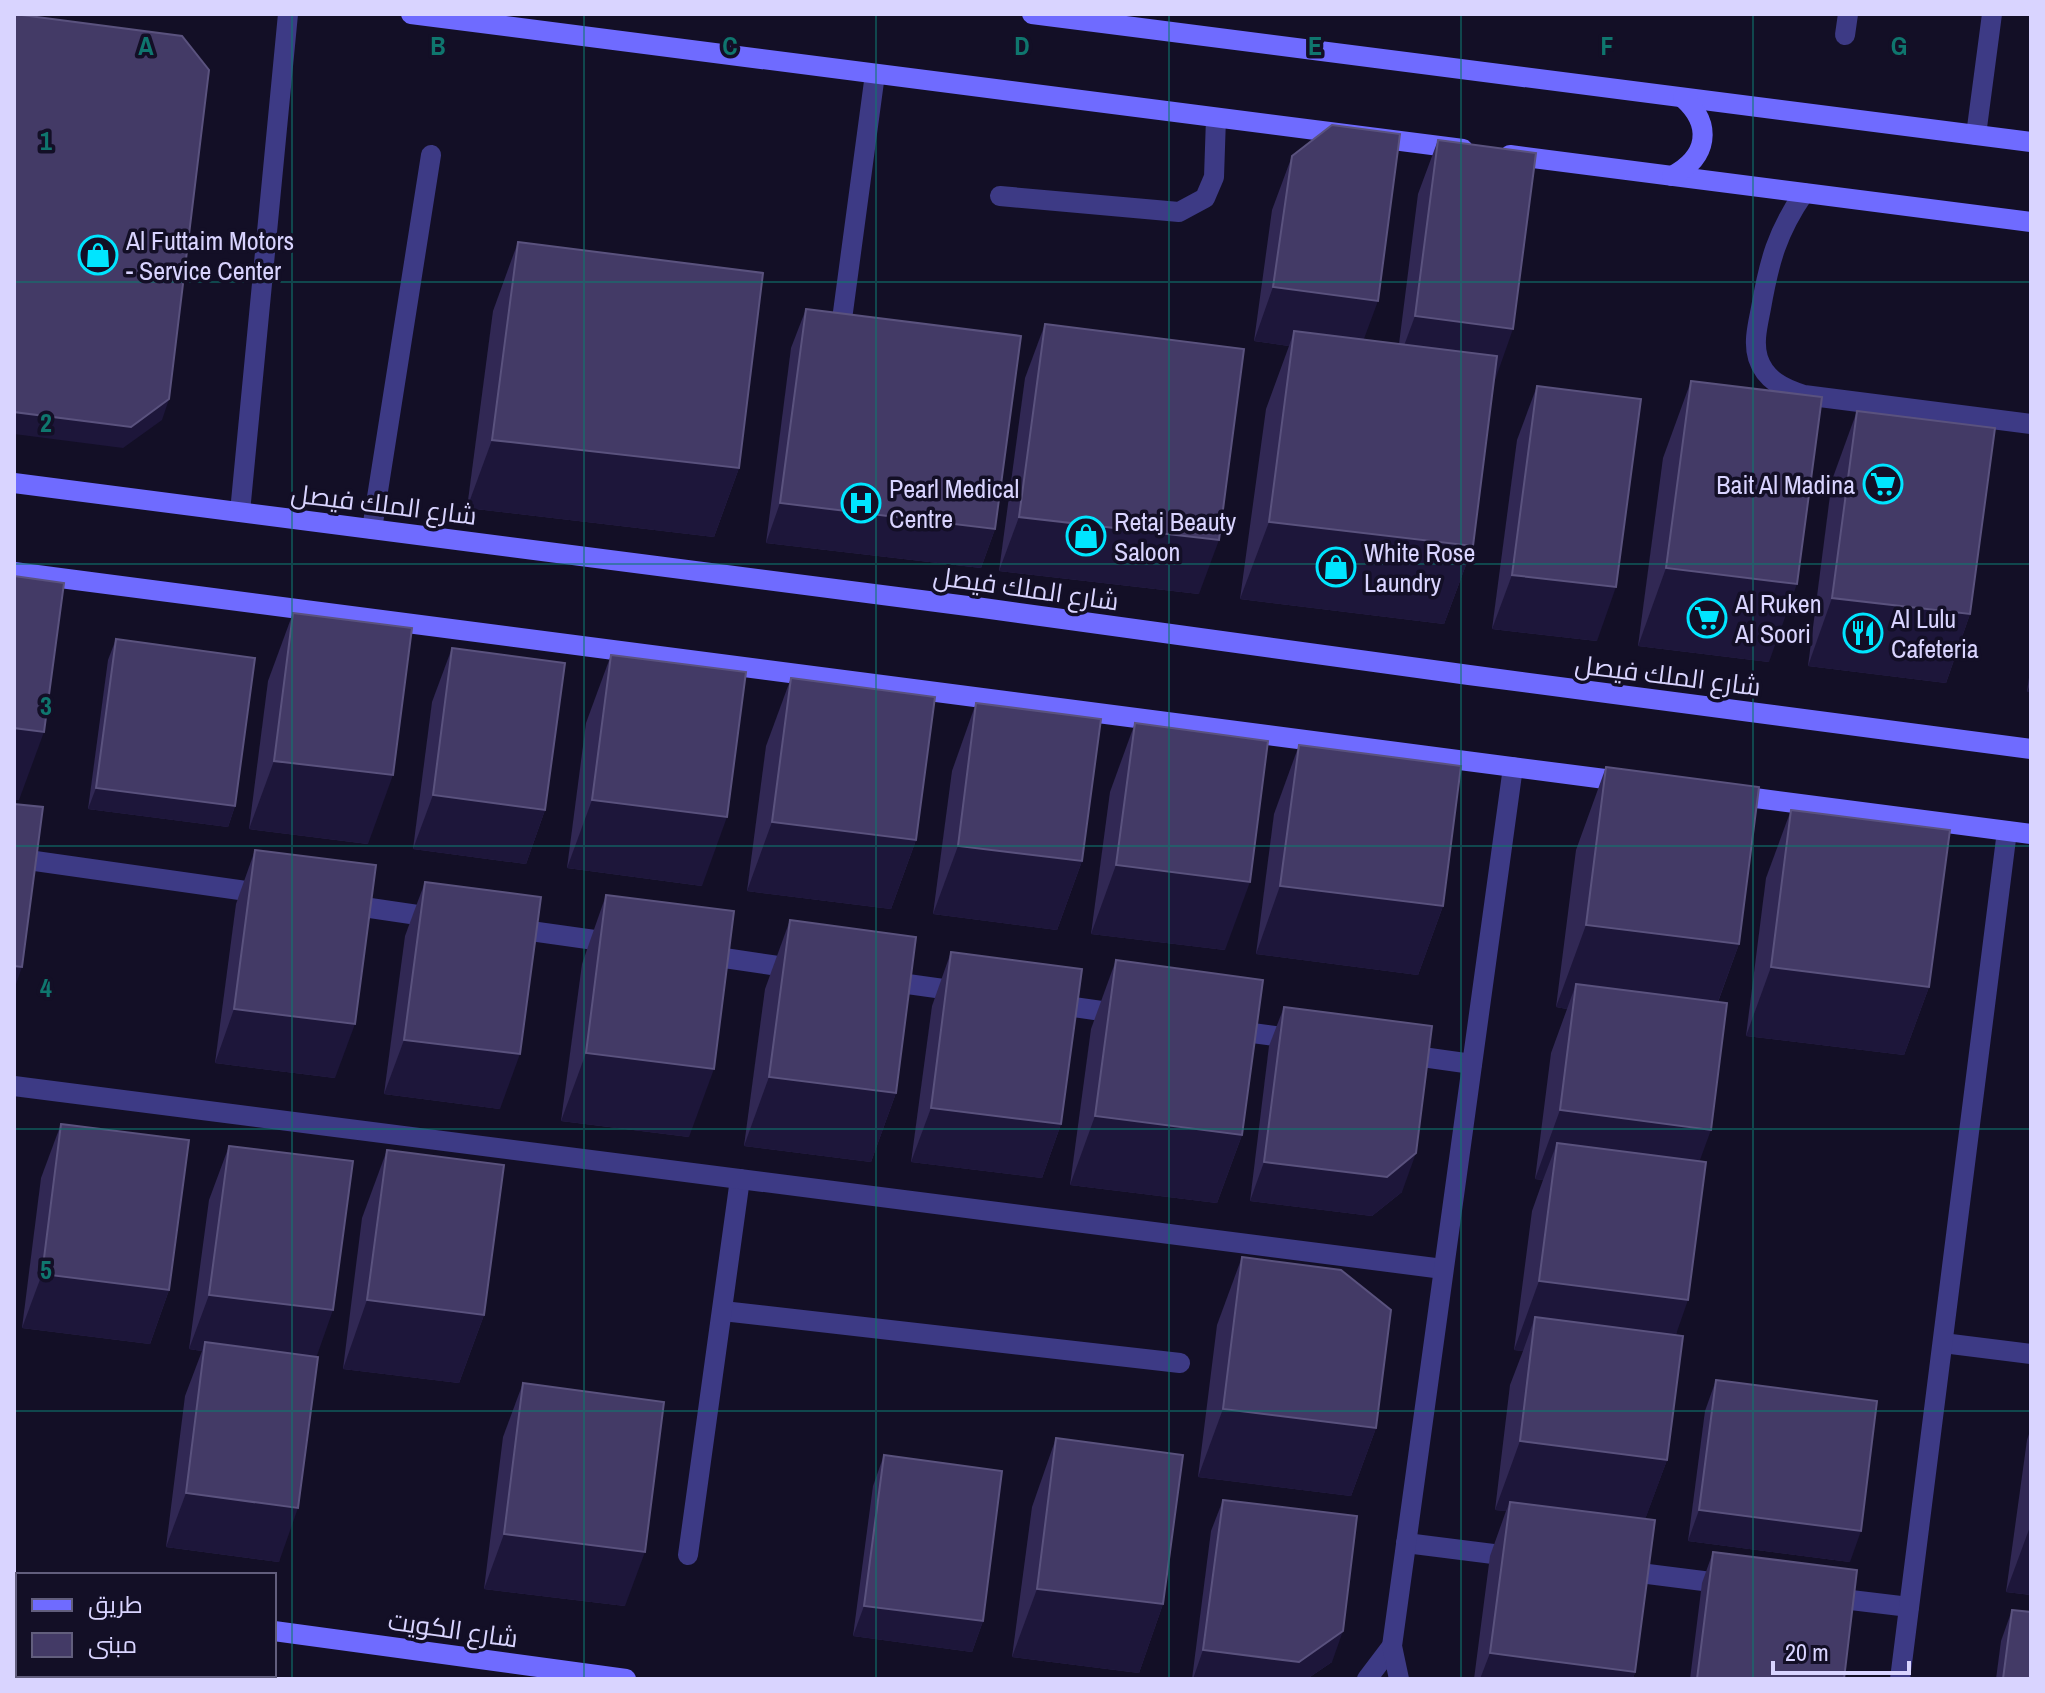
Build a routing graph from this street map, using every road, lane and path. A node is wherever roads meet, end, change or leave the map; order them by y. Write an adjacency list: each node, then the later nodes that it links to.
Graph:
1 (288, 14): 20 (street)
2 (411, 14): 7 (street)
3 (1032, 14): 8 (street)
4 (1848, 14): 6 (street)
5 (1992, 14): 10 (street)
6 (1845, 35)
7 (875, 74): 9 (street); 17 (street)
8 (1683, 98): 10 (street); 13 (street)
9 (1216, 118): 13 (street); 15 (street)
10 (1976, 135): 11 (street)
11 (2031, 142)
12 (431, 155): 21 (street)
13 (1672, 176): 14 (street)
14 (1804, 193): 16 (street); 18 (street)
15 (1000, 196)
16 (2031, 222)
17 (843, 312)
18 (2031, 424)
19 (14, 483): 20 (street, شارع الملك فيصل)
20 (240, 512): 21 (street, شارع الملك فيصل)
21 (372, 529): 23 (street, شارع الملك فيصل)
22 (14, 572): 24 (street)
23 (2031, 749)
24 (1513, 767): 25 (street); 44 (street)
25 (1650, 785)
26 (1711, 793): 27 (street)
27 (2007, 831): 28 (street); 49 (street)
28 (2031, 834)
29 (14, 858): 30 (street)
30 (280, 895)
31 (328, 902): 32 (street)
32 (453, 920)
33 (484, 924): 34 (street)
34 (641, 946)
35 (688, 953): 36 (street)
36 (813, 971)
37 (861, 977): 38 (street)
38 (986, 995)
39 (1033, 1002): 40 (street)
40 (1143, 1017)
41 (1205, 1026): 42 (street)
42 (1315, 1042)
43 (1378, 1050): 44 (street)
44 (1472, 1064): 47 (street)
45 (14, 1086): 46 (street)
46 (740, 1179): 47 (street); 48 (street)
47 (1443, 1269): 52 (street)
48 (723, 1311): 51 (street); 53 (street)
49 (1943, 1343): 50 (street); 58 (street)
50 (2031, 1354)
51 (1180, 1363)
52 (1406, 1543): 54 (street); 60 (street)
53 (688, 1555)
54 (1543, 1561)
55 (1604, 1568): 56 (street)
56 (1741, 1586)
57 (1802, 1594): 58 (street)
58 (1909, 1607): 64 (street)
59 (276, 1631): 61 (street, شارع الكويت)
60 (1392, 1646): 62 (street); 63 (street)
61 (626, 1679)
62 (1367, 1679)
63 (1399, 1679)
64 (1900, 1679)

